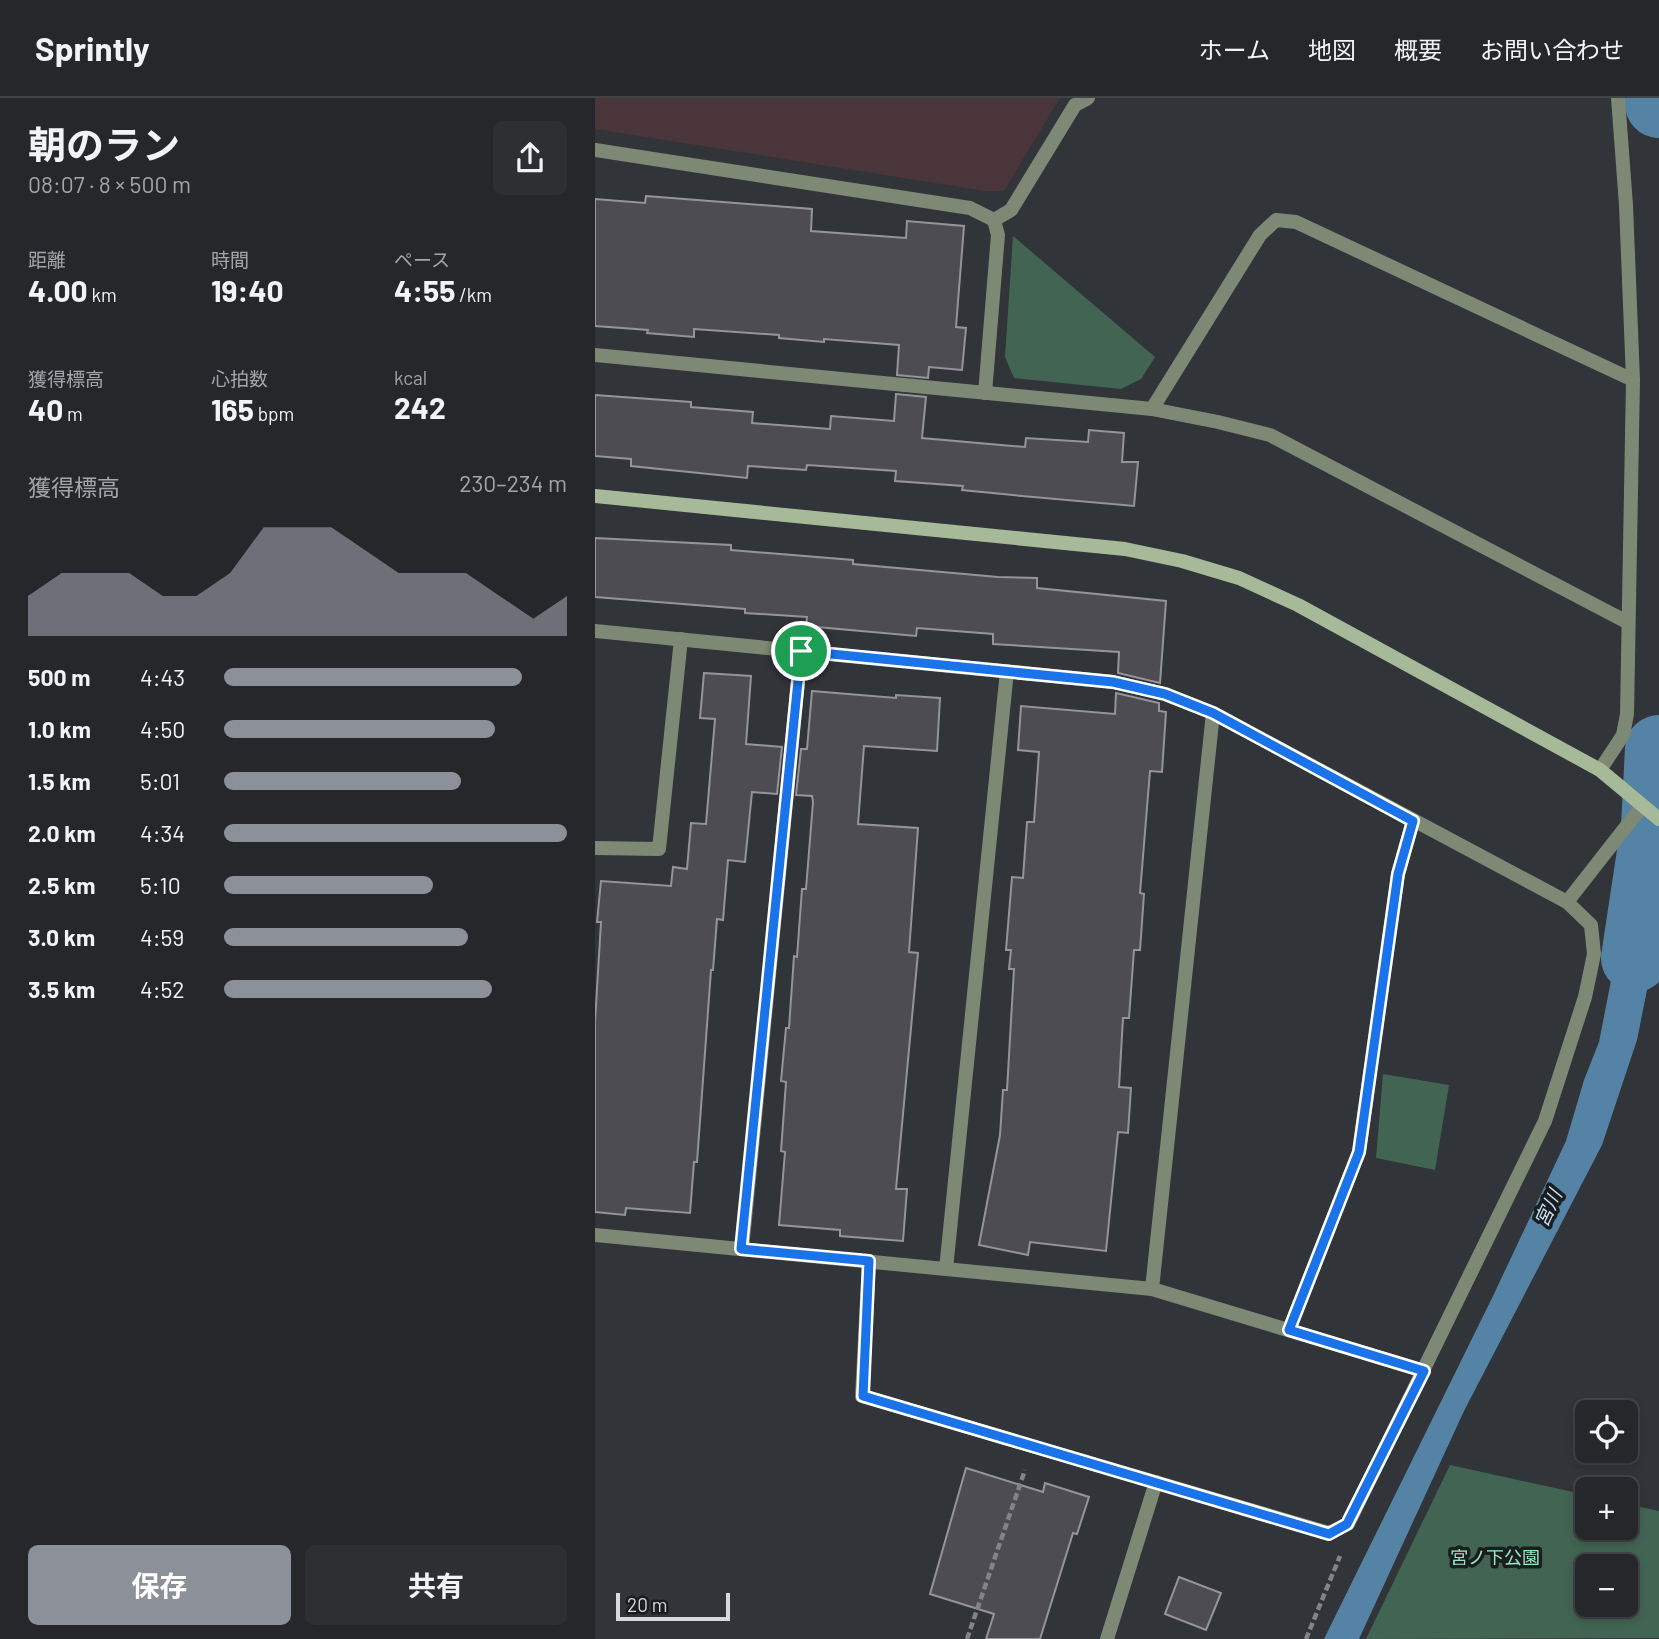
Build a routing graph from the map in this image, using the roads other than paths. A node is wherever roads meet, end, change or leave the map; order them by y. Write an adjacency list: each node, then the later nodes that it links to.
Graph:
1 (1088, 98): 4 (street)
2 (1618, 98): 6 (street)
3 (595, 150): 4 (street)
4 (994, 220): 7 (street)
5 (595, 355): 7 (street)
6 (1633, 380): 8 (street); 10 (street)
7 (985, 393): 8 (street)
8 (1153, 410): 10 (street)
9 (595, 496): 16 (street)
10 (1627, 622): 16 (street)
11 (595, 631): 12 (street)
12 (681, 639): 13 (street); 20 (street)
13 (801, 651): 14 (street); 23 (street)
14 (1007, 671): 15 (street); 25 (street)
15 (1213, 713): 19 (street); 26 (street)
16 (1600, 770): 17 (street)
17 (1643, 804): 18 (street); 21 (street)
18 (1659, 819)
19 (1413, 821): 21 (street); 27 (street)
20 (595, 848)
21 (1567, 902): 28 (street)
22 (595, 1235): 23 (street)
23 (741, 1249): 24 (street)
24 (869, 1261): 25 (street); 29 (street)
25 (946, 1269): 26 (street)
26 (1152, 1289): 27 (street)
27 (1289, 1330): 28 (street)
28 (1424, 1371): 29 (street)
29 (1156, 1482): 30 (street)
30 (1107, 1639)

